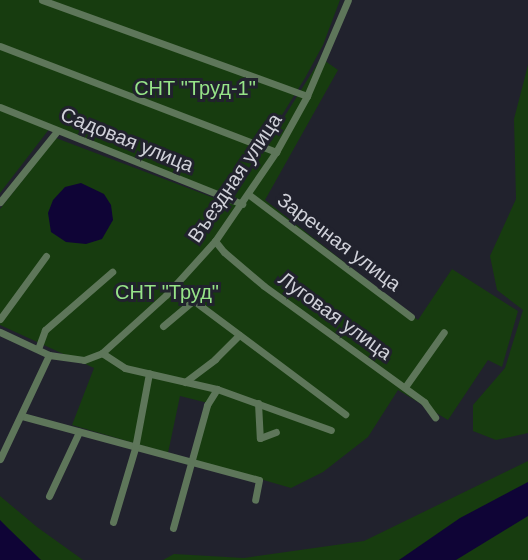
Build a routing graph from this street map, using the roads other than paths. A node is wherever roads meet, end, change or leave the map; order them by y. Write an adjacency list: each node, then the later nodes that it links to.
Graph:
1 (42, 0): 4 (street)
2 (348, 0): 4 (street, Въездная улица)
3 (0, 46): 7 (street)
4 (307, 96): 7 (street, Въездная улица)
5 (0, 107): 6 (street, Садовая улица)
6 (57, 131): 9 (street); 10 (street, Садовая улица)
7 (276, 152): 8 (street, Въездная улица)
8 (248, 194): 10 (street, Въездная улица); 16 (street, Заречная улица)
9 (0, 202)
10 (242, 204): 11 (street, Въездная улица)
11 (215, 241): 14 (street, Въездная улица); 27 (street, Луговая улица)
12 (46, 256): 17 (street)
13 (112, 272): 22 (street)
14 (174, 286): 15 (street); 23 (street, Въездная улица)
15 (193, 301): 18 (street); 21 (street)
16 (411, 317)
17 (0, 319)
18 (164, 326)
19 (0, 332): 22 (street)
20 (444, 332): 27 (street)
21 (239, 335): 26 (street); 30 (street)
22 (38, 349): 24 (street)
23 (102, 352): 24 (street, Въездная улица); 25 (street)
24 (48, 355): 31 (street)
25 (149, 373): 26 (street); 36 (street)
26 (185, 382): 28 (street)
27 (405, 387): 32 (street, Луговая улица)
28 (217, 389): 29 (street); 38 (street)
29 (258, 403): 33 (street); 35 (street)
30 (345, 414)
31 (22, 416): 34 (street); 37 (street)
32 (435, 417)
33 (331, 430)
34 (79, 432): 36 (street); 39 (street)
35 (276, 432)
36 (135, 448): 38 (street); 41 (street)
37 (0, 459)
38 (191, 463): 40 (street); 42 (street)
39 (49, 496)
40 (255, 500)
41 (113, 522)
42 (173, 528)

